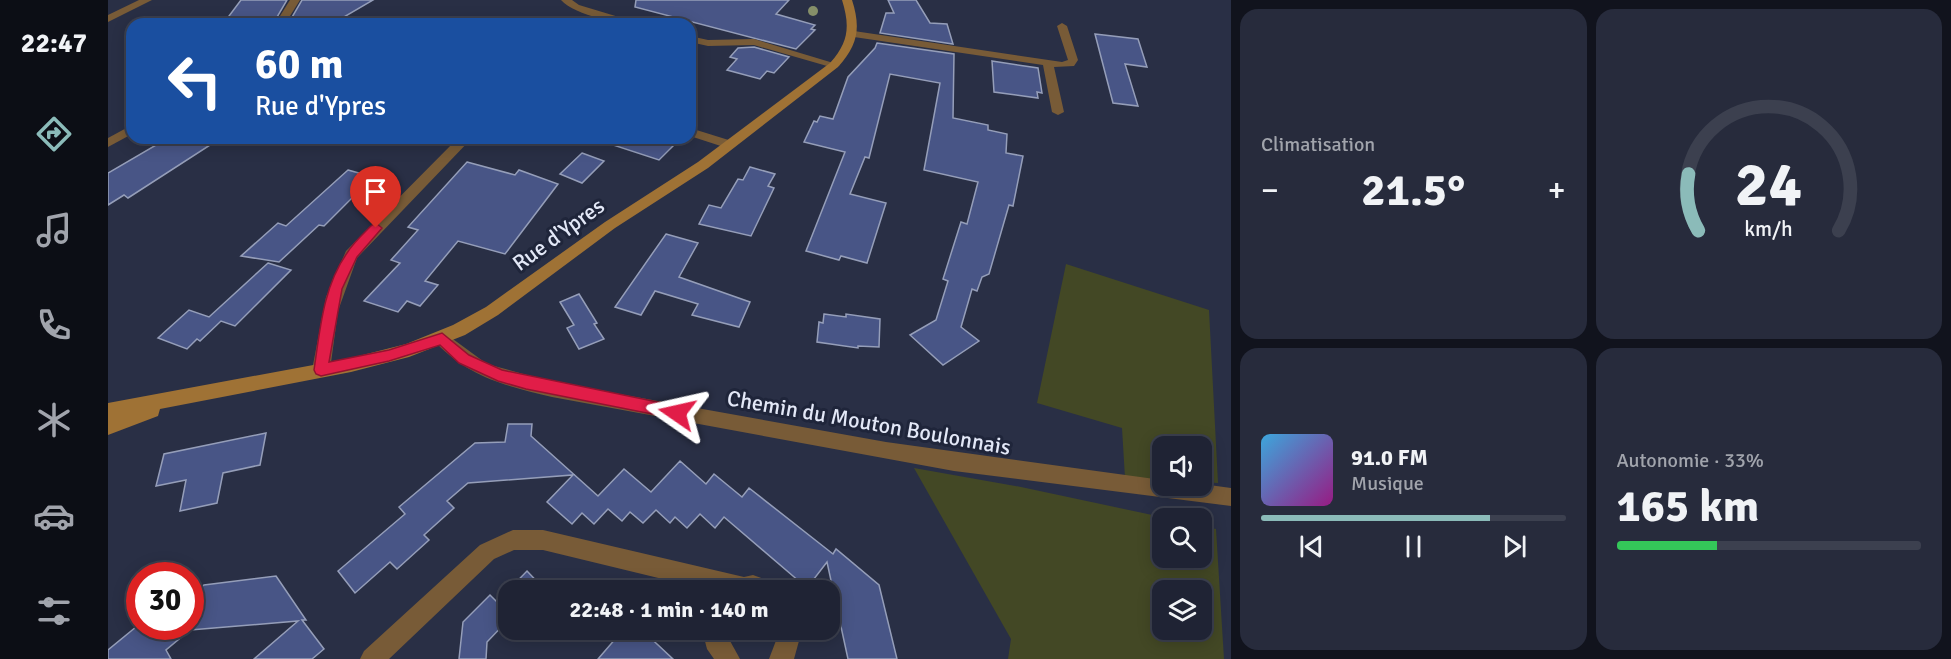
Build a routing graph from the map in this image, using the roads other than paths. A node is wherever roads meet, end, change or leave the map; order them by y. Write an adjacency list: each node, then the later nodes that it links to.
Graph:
1 (147, 0): 7 (street)
2 (295, 0): 5 (street)
3 (566, 0): 6 (street)
4 (847, 0): 9 (main road)
5 (284, 18)
6 (615, 18)
7 (108, 19)
8 (1062, 26): 11 (lane)
9 (854, 34): 11 (lane); 12 (main road, Rue d'Ypres)
10 (696, 40): 12 (street)
11 (1048, 63): 13 (lane)
12 (834, 65): 18 (main road, Rue d'Ypres)
13 (1058, 112)
14 (126, 132): 16 (street)
15 (696, 134): 18 (street)
16 (108, 143)
17 (459, 144): 20 (street)
18 (730, 145): 19 (main road, Rue d'Ypres)
19 (442, 338): 20 (main road, Rue d'Ypres); 24 (street, Chemin du Mouton Boulonnais)
20 (321, 370): 21 (main road, Rue d'Ypres)
21 (208, 393): 22 (main road, Rue d'Ypres); 23 (main road, Rue d'Ypres)
22 (108, 411)
23 (108, 427)
24 (1231, 497)
25 (701, 580): 28 (street)
26 (715, 640): 29 (street)
27 (789, 640): 30 (street)
28 (372, 659)
29 (728, 659)
30 (781, 659)

